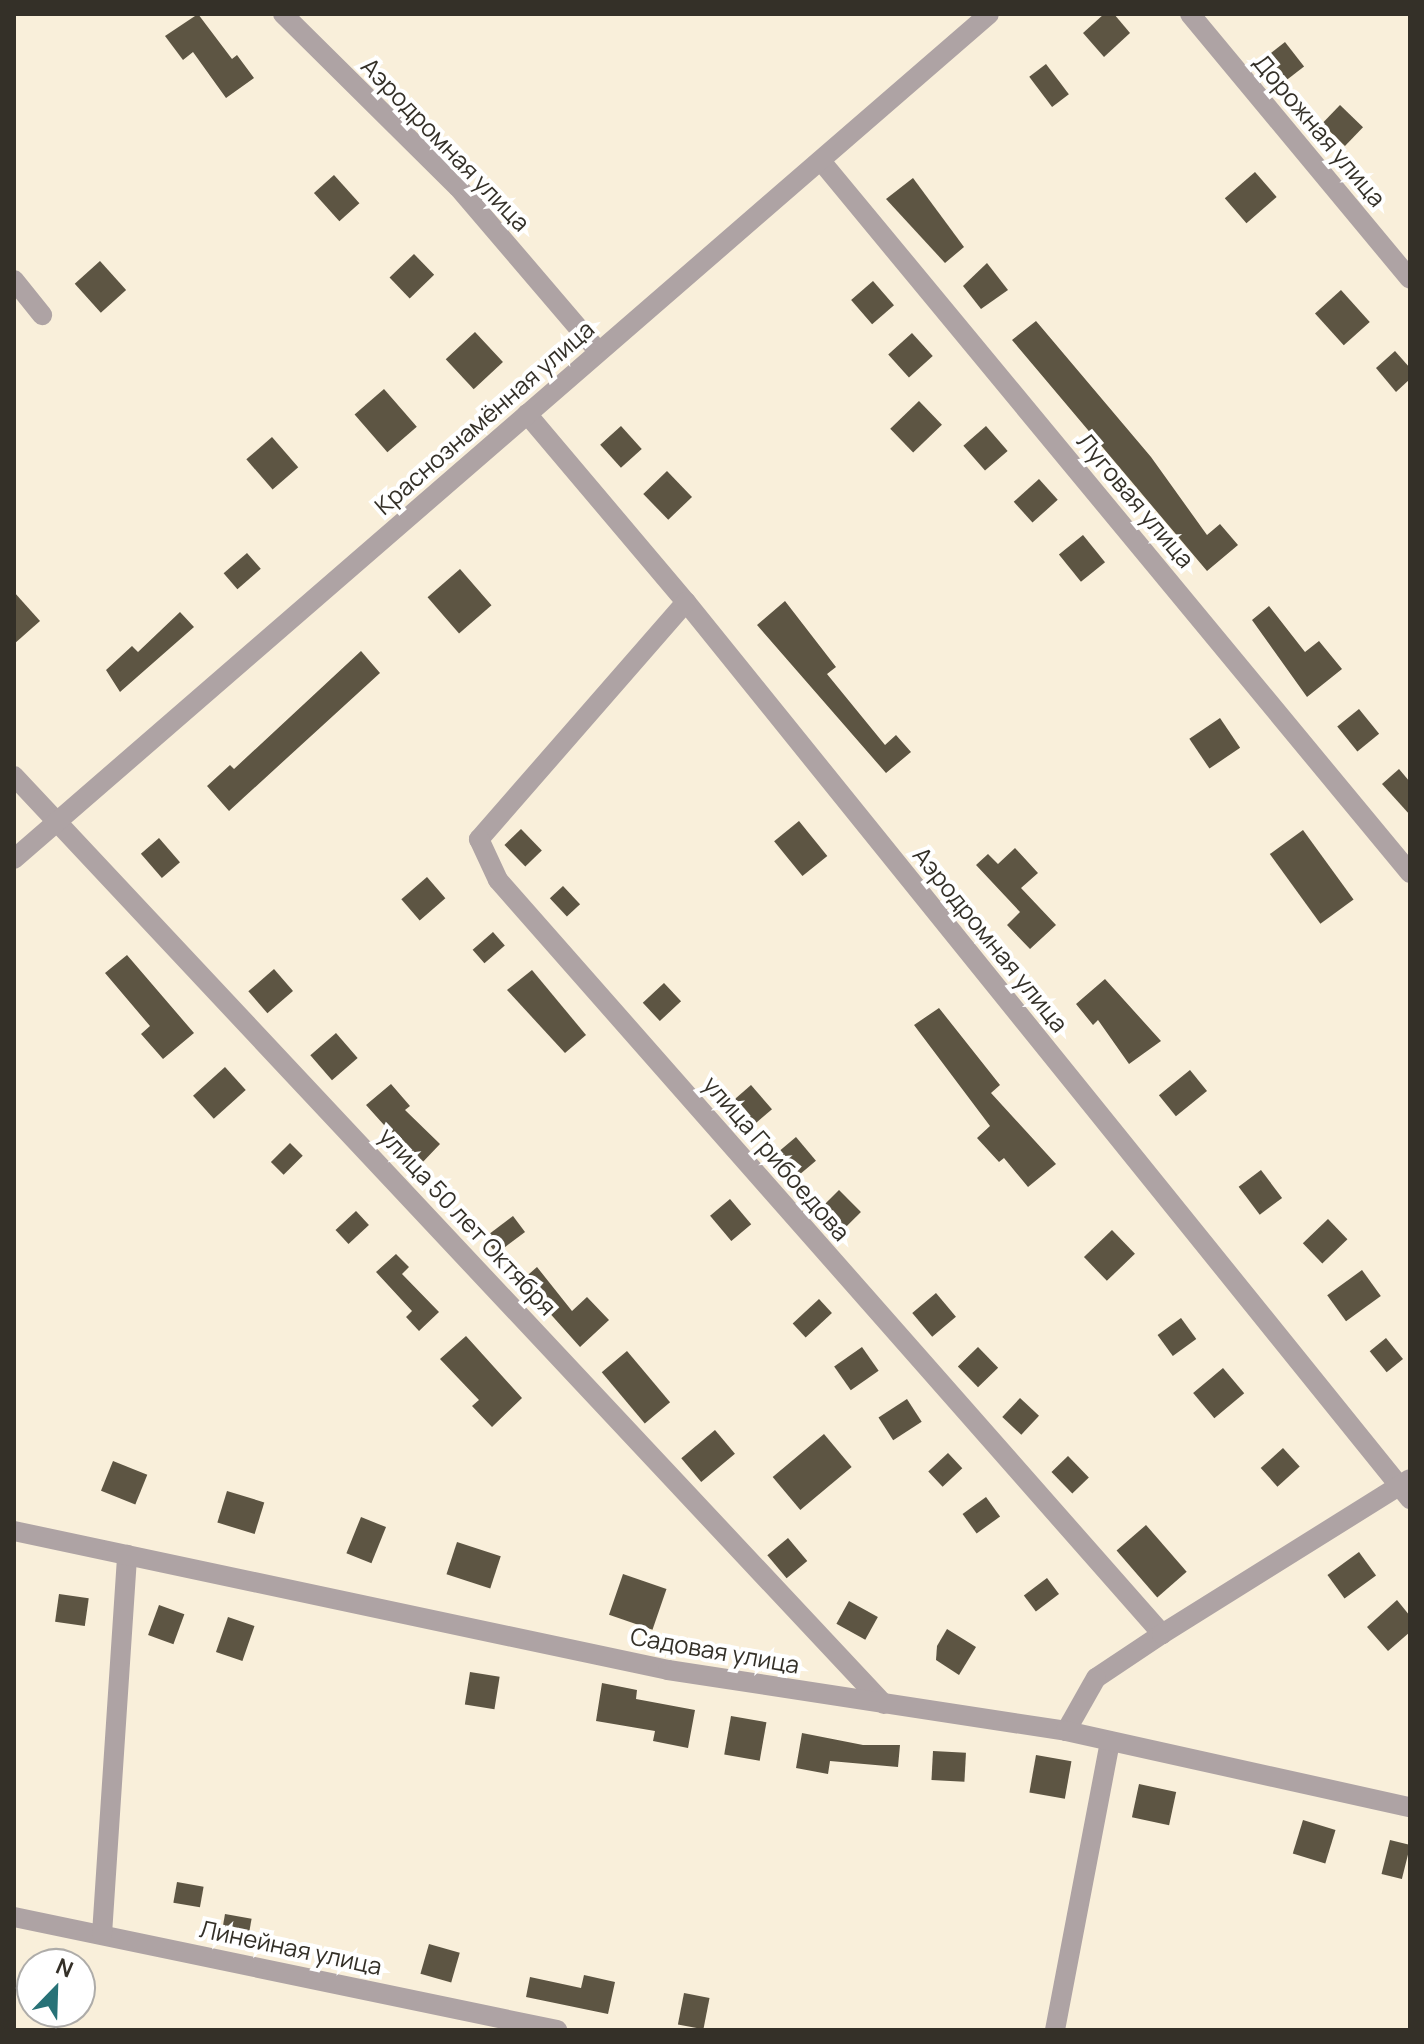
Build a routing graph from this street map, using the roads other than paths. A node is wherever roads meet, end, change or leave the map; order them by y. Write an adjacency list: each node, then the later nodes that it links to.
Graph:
1 (283, 14): 8 (street, Аэродромная улица)
2 (989, 14): 4 (street, Краснознамённая улица)
3 (1190, 14): 5 (street, Дорожная улица)
4 (821, 161): 8 (street, Краснознамённая улица); 14 (street, Луговая улица)
5 (1410, 279)
6 (14, 280): 7 (street)
7 (42, 315)
8 (598, 351): 9 (street, Краснознамённая улица)
9 (527, 414): 10 (street, Аэродромная улица); 12 (street, Краснознамённая улица)
10 (686, 602): 15 (street, Аэродромная улица); 18 (street, улица Грибоедова)
11 (14, 776): 12 (street, улица 50 лет Октября)
12 (57, 819): 13 (street, Краснознамённая улица); 19 (street, улица 50 лет Октября)
13 (14, 859)
14 (1410, 873)
15 (1407, 1488): 18 (street)
16 (14, 1531): 17 (street, Садовая улица)
17 (127, 1555): 19 (street, Садовая улица); 24 (street)
18 (1162, 1634): 20 (street)
19 (884, 1704): 20 (street, Садовая улица)
20 (1066, 1731): 21 (street, Садовая улица)
21 (1110, 1741): 22 (street, Садовая улица); 26 (street)
22 (1410, 1807)
23 (14, 1917): 24 (street, Линейная улица)
24 (102, 1934): 25 (street, Линейная улица)
25 (557, 2030)
26 (1055, 2030)

